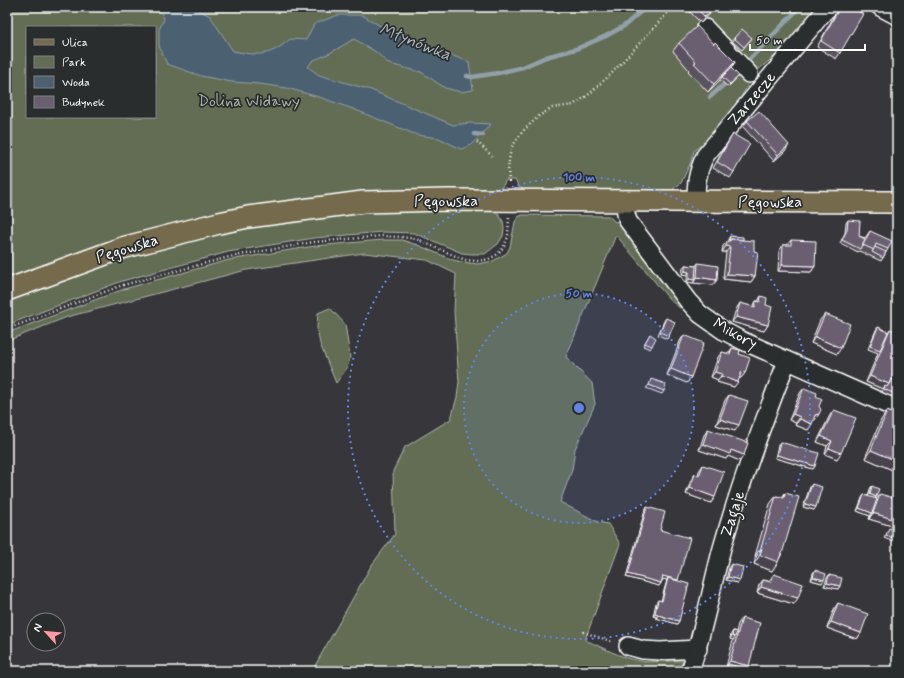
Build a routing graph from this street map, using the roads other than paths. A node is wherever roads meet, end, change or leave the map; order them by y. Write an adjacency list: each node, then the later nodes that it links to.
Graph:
1 (829, 7): 7 (street, Zarzecze)
2 (880, 7): 3 (street)
3 (897, 16)
4 (705, 28): 5 (street)
5 (749, 74)
6 (625, 201): 7 (main road, Pęgowska); 9 (main road, Pęgowska); 10 (street, Mikory)
7 (696, 201): 8 (main road, Pęgowska)
8 (897, 202)
9 (7, 290)
10 (787, 361): 11 (street, Mikory); 13 (street, Zagaje)
11 (897, 408)
12 (628, 646): 13 (street)
13 (698, 649): 14 (street, Zagaje)
14 (690, 671)

